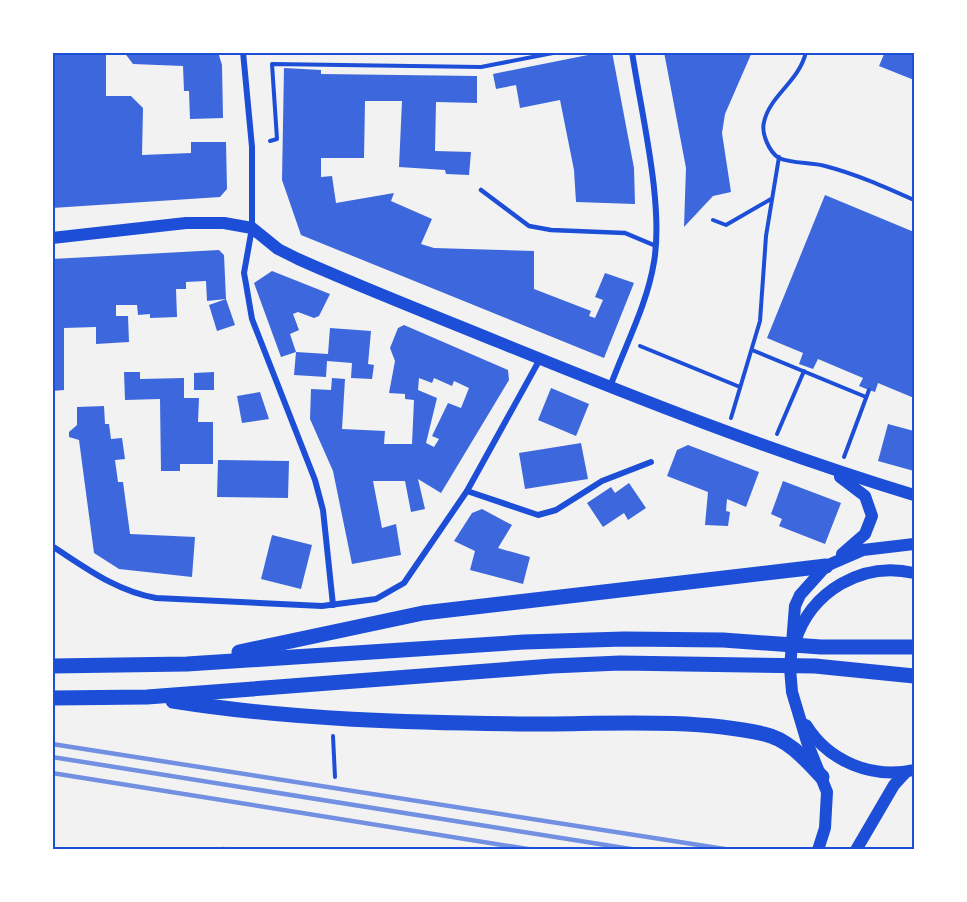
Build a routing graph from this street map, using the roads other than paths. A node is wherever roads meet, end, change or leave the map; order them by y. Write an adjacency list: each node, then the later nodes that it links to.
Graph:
1 (243, 52): 4 (street)
2 (632, 52): 6 (street)
3 (481, 190): 6 (lane)
4 (252, 228): 5 (main road); 7 (main road); 17 (street)
5 (52, 238)
6 (656, 246): 8 (street)
7 (540, 359): 8 (main road); 11 (street)
8 (610, 387): 10 (main road)
9 (651, 462): 11 (street)
10 (834, 471): 12 (main road); 15 (main road)
11 (467, 490): 17 (street)
12 (915, 495)
13 (915, 544): 15 (main road)
14 (52, 546): 17 (street)
15 (826, 566): 19 (main road); 20 (main road)
16 (915, 573): 19 (main road)
17 (333, 605)
18 (915, 647): 20 (main road)
19 (792, 651): 25 (main road)
20 (187, 663): 21 (main road)
21 (52, 666)
22 (915, 676): 23 (main road)
23 (147, 697): 24 (main road); 27 (main road)
24 (52, 698)
25 (796, 705): 26 (main road); 27 (main road)
26 (910, 771): 29 (main road)
27 (822, 777): 28 (main road)
28 (818, 849)
29 (856, 849)

